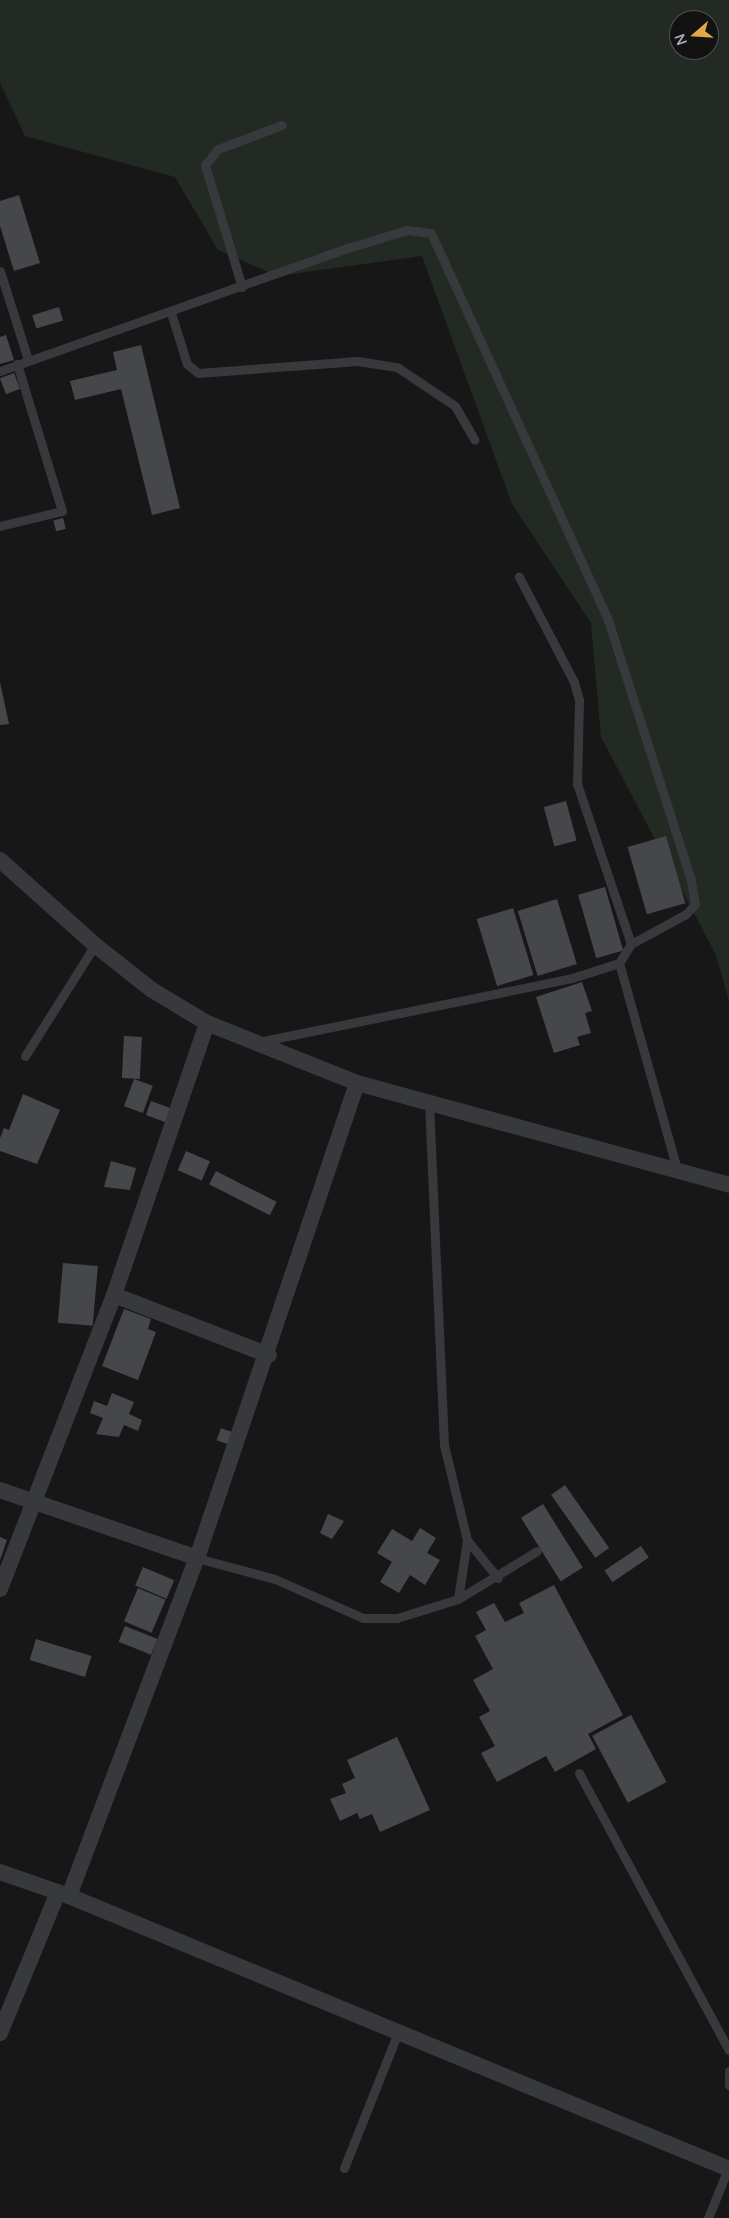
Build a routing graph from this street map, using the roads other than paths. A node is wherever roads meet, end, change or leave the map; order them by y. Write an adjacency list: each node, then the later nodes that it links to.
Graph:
1 (282, 125): 3 (lane)
2 (0, 271): 5 (lane)
3 (242, 287): 4 (lane); 12 (lane)
4 (171, 313): 5 (lane); 8 (lane)
5 (28, 360): 6 (lane)
6 (17, 364): 7 (lane); 9 (lane)
7 (0, 371)
8 (475, 440)
9 (0, 526)
10 (519, 577): 12 (lane)
11 (0, 860): 13 (street)
12 (631, 944): 14 (lane)
13 (94, 945): 15 (street); 17 (lane)
14 (619, 963): 16 (lane); 20 (lane)
15 (207, 1023): 16 (street); 22 (street)
16 (253, 1042): 18 (street)
17 (25, 1056)
18 (357, 1083): 19 (street); 23 (street)
19 (429, 1102): 20 (street); 26 (lane)
20 (677, 1170): 21 (street)
21 (729, 1185)
22 (114, 1295): 23 (street); 25 (street)
23 (269, 1355): 28 (street)
24 (0, 1490): 25 (street)
25 (33, 1498): 28 (street); 30 (street)
26 (467, 1540): 29 (lane); 31 (lane)
27 (536, 1551): 29 (lane)
28 (197, 1558): 31 (lane); 34 (street)
29 (498, 1578): 31 (lane)
30 (0, 1589)
31 (458, 1599)
32 (579, 1773): 37 (lane)
33 (0, 1872): 34 (street)
34 (64, 1894): 35 (street); 36 (street)
35 (398, 2032): 40 (lane); 41 (street)
36 (0, 2033)
37 (729, 2050)
38 (729, 2071): 39 (lane)
39 (729, 2085)
40 (344, 2168)
41 (729, 2168): 42 (lane)
42 (708, 2218)

